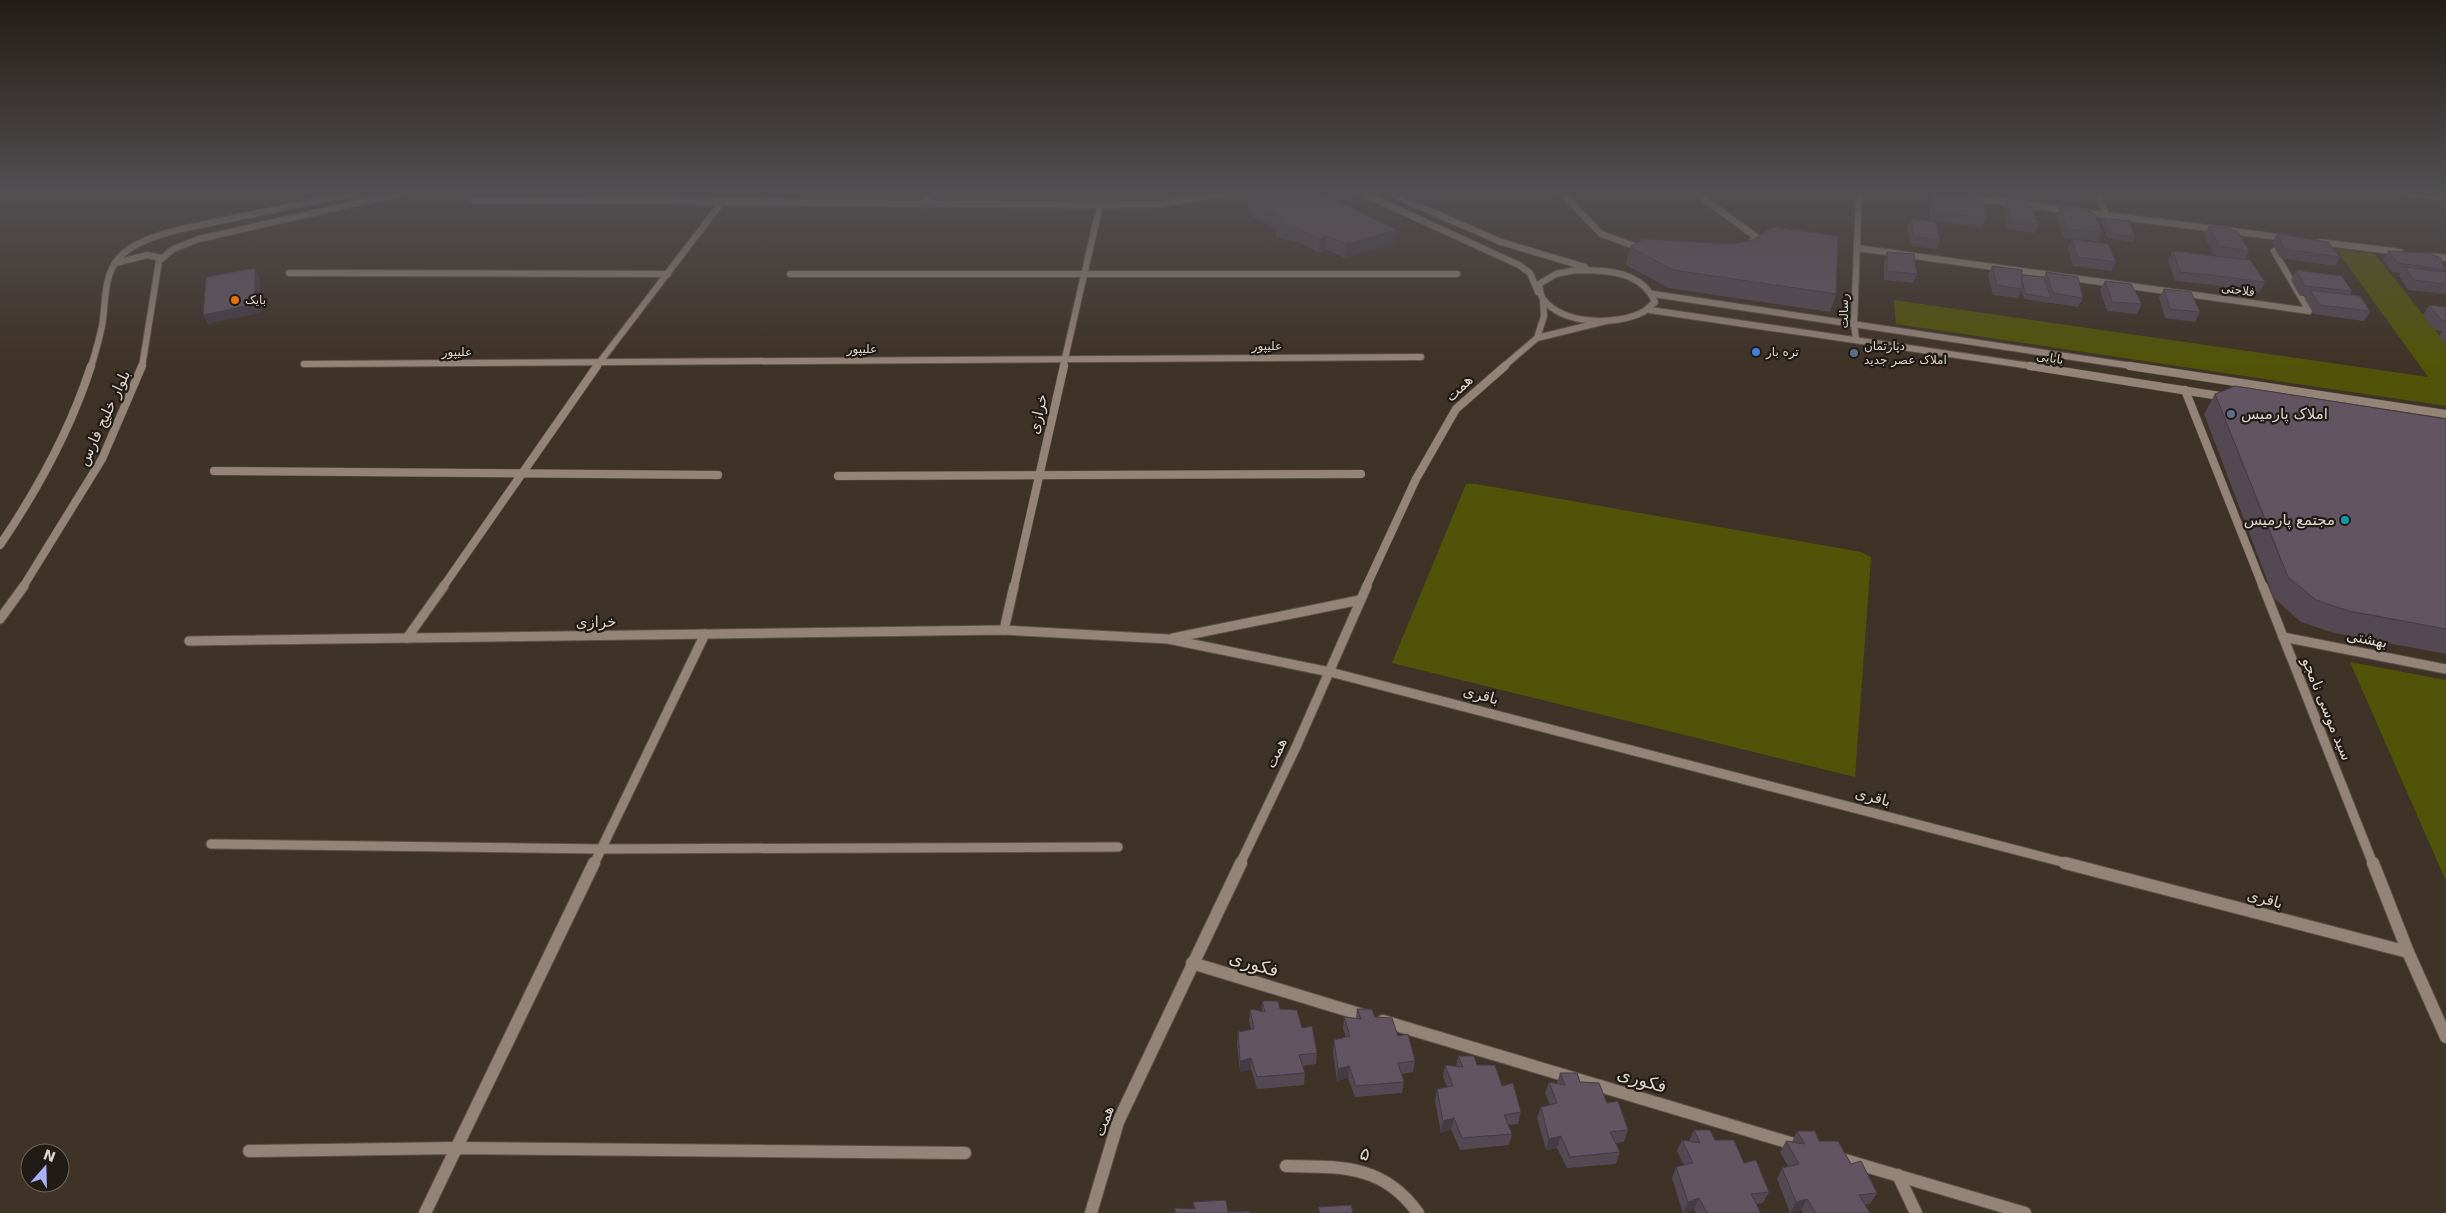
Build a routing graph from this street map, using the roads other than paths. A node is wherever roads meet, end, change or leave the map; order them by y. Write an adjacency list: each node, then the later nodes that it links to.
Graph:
1 (130, 250): 15 (street)
2 (175, 250): 13 (street)
3 (686, 250): 18 (street)
4 (1090, 250): 20 (street, خرازی)
5 (1485, 250): 22 (street)
6 (1527, 250): 16 (street)
7 (1857, 250): 27 (street, رسالت)
8 (1869, 250): 10 (street, فلاحتی)
9 (2380, 250): 11 (street)
10 (2274, 251)
11 (2406, 253)
12 (2416, 254): 14 (street)
13 (162, 258): 15 (street); 45 (street, بلوار خلیج فارس)
14 (2446, 258)
15 (114, 264): 43 (street, بلوار خلیج فارس)
16 (1595, 270): 22 (street); 23 (street)
17 (289, 273): 18 (street)
18 (668, 274): 32 (street)
19 (790, 274): 20 (street)
20 (1084, 274): 21 (street); 31 (street, خرازی)
21 (1457, 274)
22 (1538, 292): 24 (street)
23 (1653, 294): 25 (street); 27 (street, بابایی)
24 (1543, 301): 26 (street); 28 (street)
25 (1650, 310): 26 (street); 29 (street, بابایی)
26 (1606, 321): 28 (street)
27 (1854, 324): 29 (street, رسالت); 36 (street, بابایی)
28 (1536, 338): 44 (street, همت)
29 (1856, 339): 34 (street, بابایی)
30 (1421, 357): 31 (street, علیپور)
31 (1065, 359): 32 (street, علیپور); 39 (street, خرازی)
32 (600, 362): 33 (street, علیپور); 38 (street)
33 (304, 364)
34 (2185, 390): 35 (street, بابایی); 48 (street, سید موسی نامجو)
35 (2233, 398)
36 (2446, 414)
37 (214, 471): 38 (street)
38 (522, 474): 41 (street); 49 (street)
39 (1039, 474): 40 (street); 42 (street); 46 (street, خرازی)
40 (1361, 474)
41 (718, 475)
42 (838, 476)
43 (0, 546)
44 (1360, 600): 50 (street); 53 (street, همت)
45 (0, 619)
46 (1004, 630): 47 (street, خرازی); 50 (street, خرازی)
47 (705, 634): 49 (street, خرازی); 56 (street)
48 (2282, 637): 52 (street, بهشتی); 57 (street, سید موسی نامجو)
49 (407, 638): 51 (street, خرازی)
50 (1168, 639): 53 (street, خرازی)
51 (189, 641)
52 (2446, 669)
53 (1330, 672): 57 (street, باقری); 58 (street, همت)
54 (211, 844): 56 (street)
55 (1118, 847): 56 (street)
56 (601, 849): 60 (street)
57 (2408, 952): 59 (street, سید موسی نامجو)
58 (1192, 963): 64 (street, فکوری); 66 (street, همت)
59 (2446, 1037)
60 (457, 1148): 61 (street); 62 (street); 65 (street)
61 (249, 1151)
62 (965, 1153)
63 (1286, 1166): 67 (street, ۵)
64 (1898, 1176): 68 (street); 69 (street, فکوری)
65 (425, 1213)
66 (1091, 1213)
67 (1418, 1213)
68 (1916, 1213)
69 (2025, 1213)

